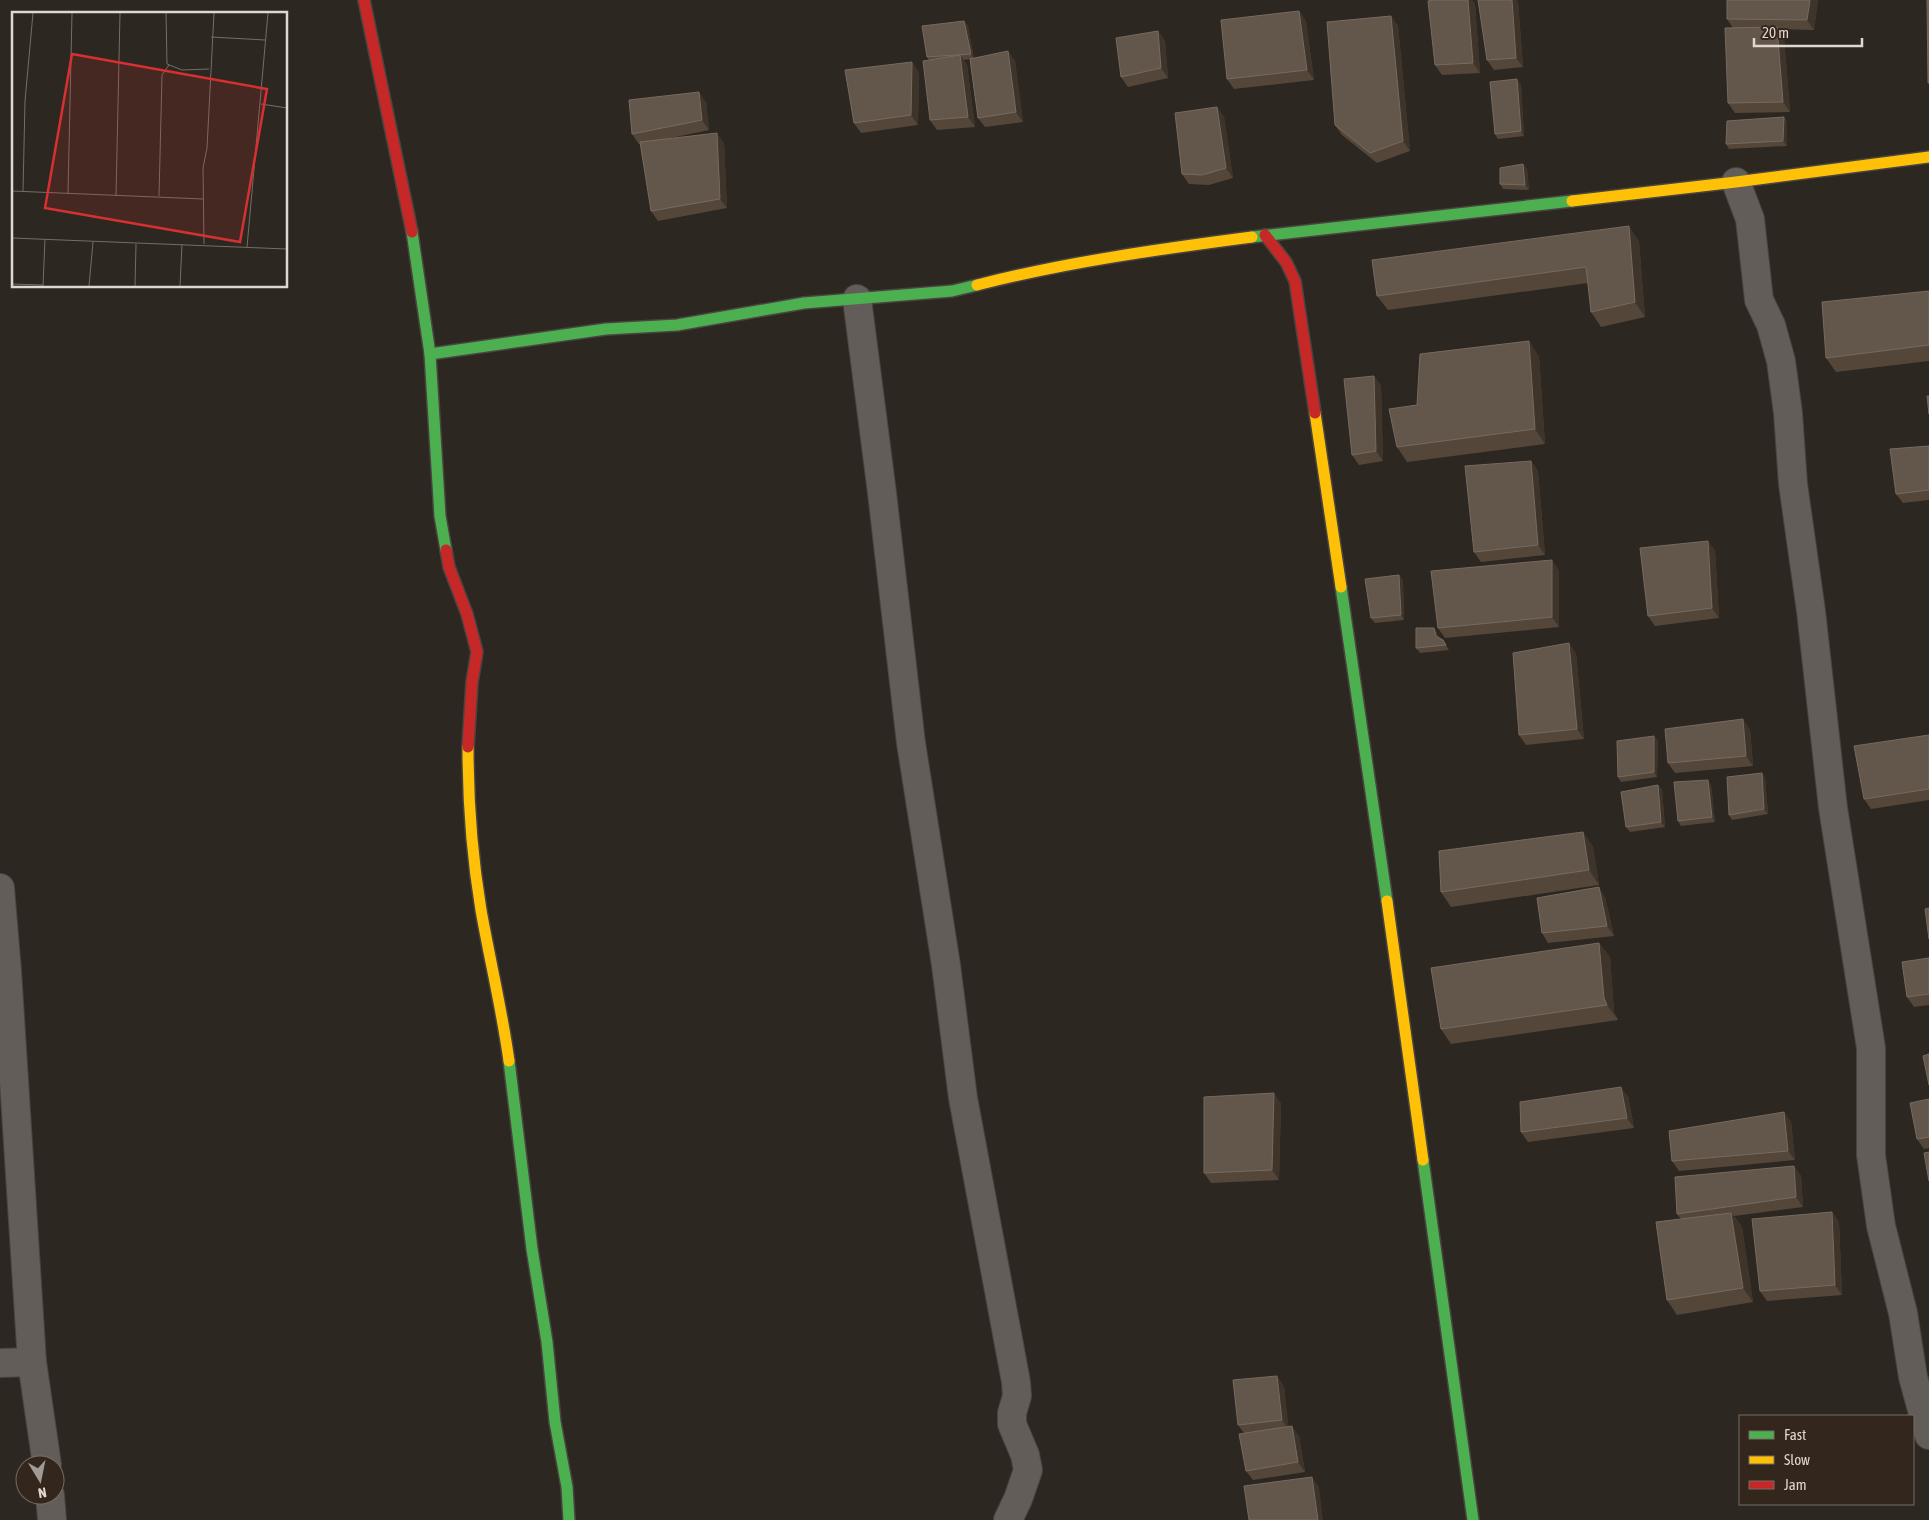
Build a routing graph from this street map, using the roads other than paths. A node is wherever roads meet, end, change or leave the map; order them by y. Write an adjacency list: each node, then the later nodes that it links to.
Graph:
1 (364, 0): 6 (street)
2 (1929, 157): 3 (street)
3 (1736, 182): 4 (street); 10 (street)
4 (1265, 235): 5 (street); 16 (street)
5 (857, 300): 6 (street); 15 (street)
6 (430, 354): 14 (street)
7 (0, 888): 8 (street)
8 (32, 1362): 9 (street); 11 (street)
9 (0, 1363)
10 (1929, 1435)
11 (46, 1455)
12 (51, 1505): 13 (street)
13 (52, 1520)
14 (568, 1520)
15 (1008, 1520)
16 (1474, 1520)

